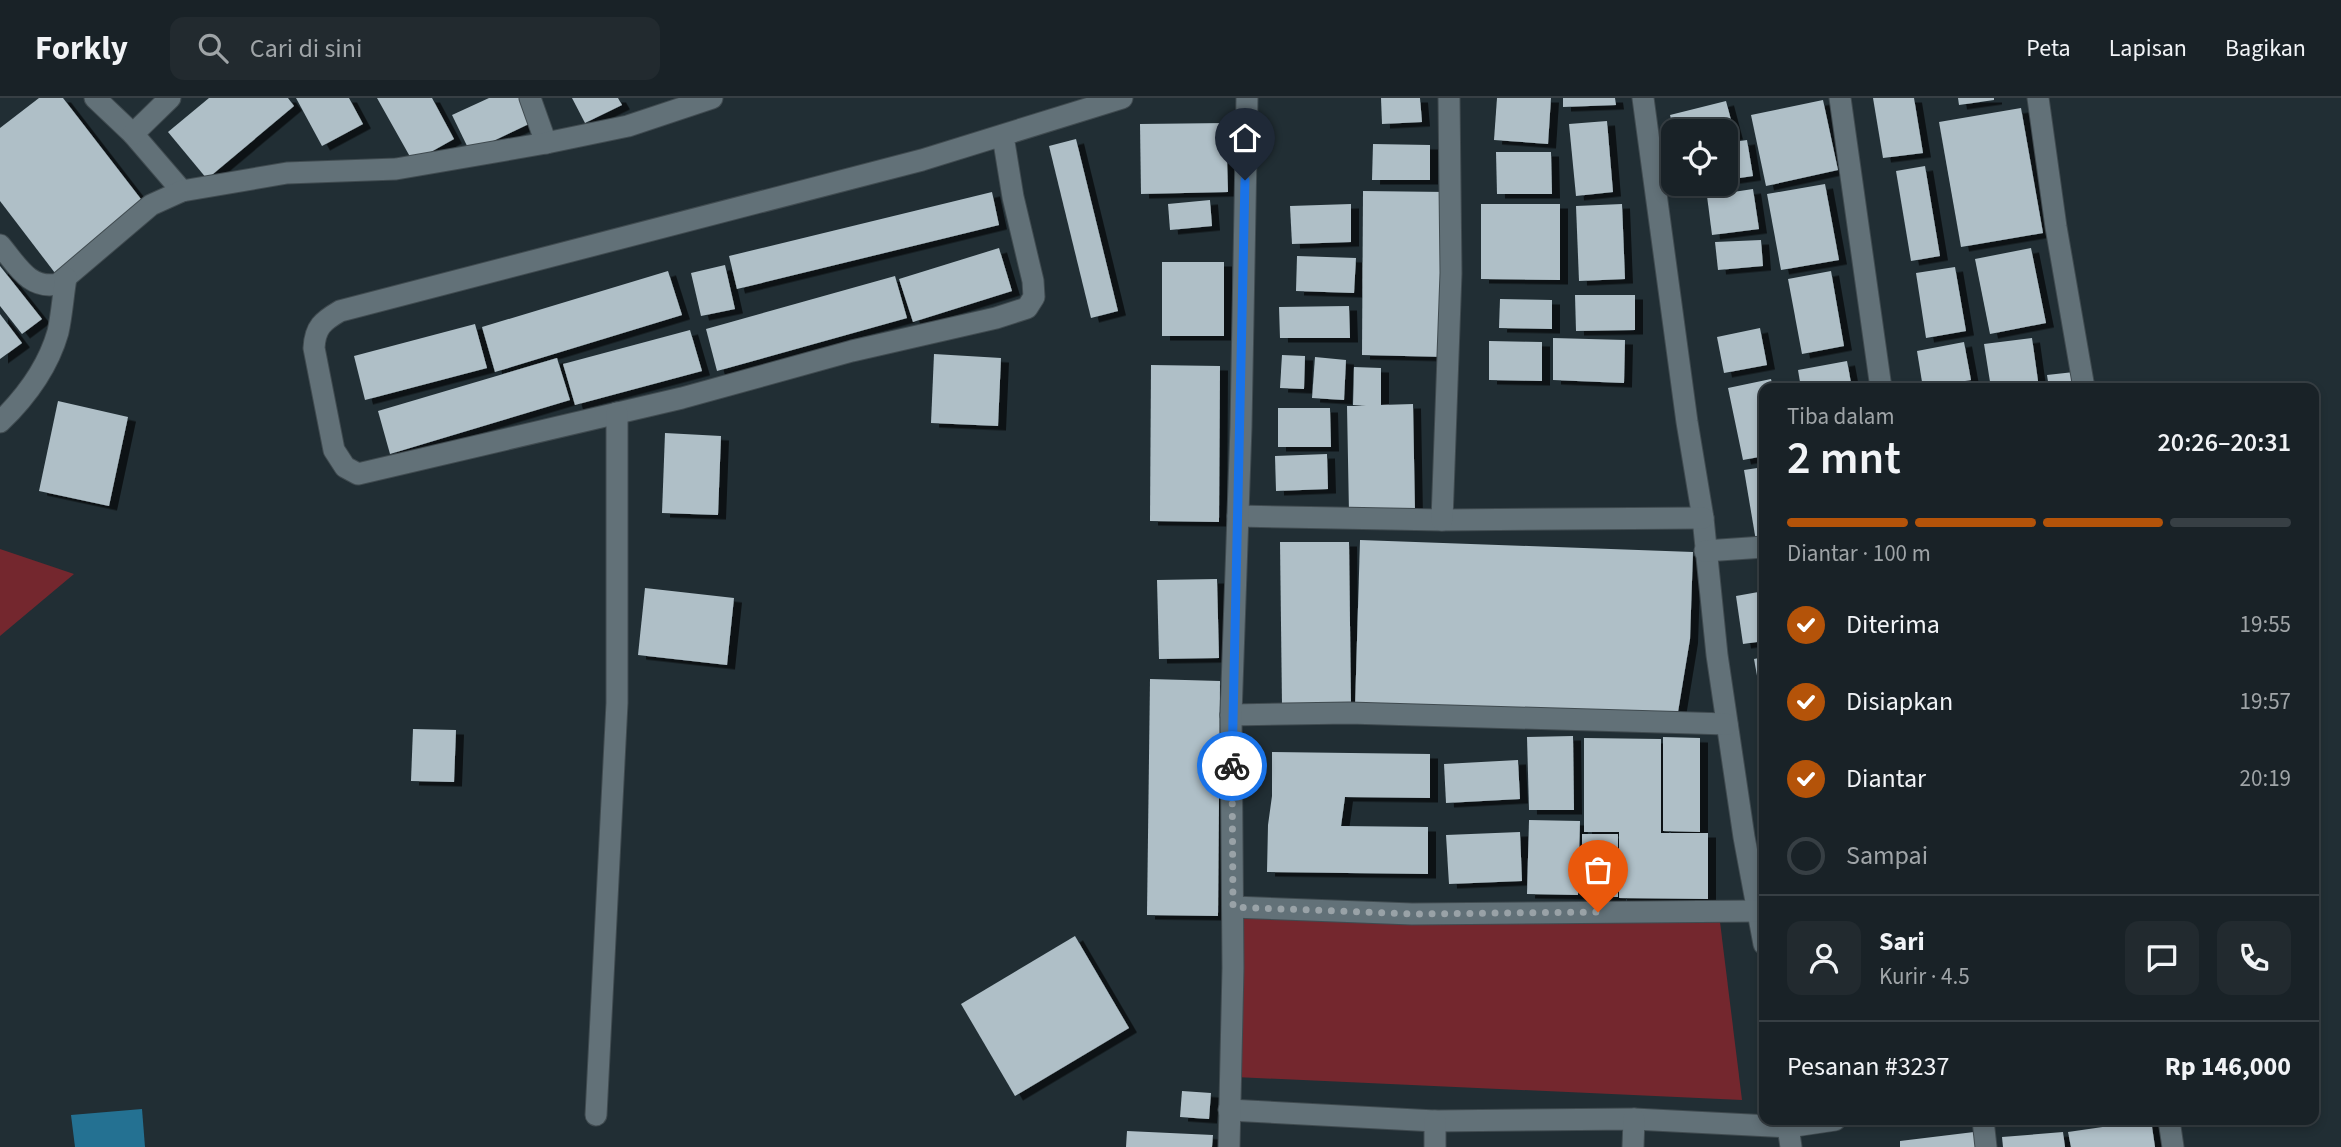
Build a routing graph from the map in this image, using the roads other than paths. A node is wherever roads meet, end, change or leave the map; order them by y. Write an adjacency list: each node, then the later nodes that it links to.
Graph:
1 (95, 98): 11 (street)
2 (170, 98): 11 (street)
3 (530, 98): 13 (street)
4 (711, 98): 13 (street)
5 (1122, 98): 12 (street)
6 (1247, 98): 21 (street)
7 (1449, 98): 23 (street)
8 (1643, 98): 22 (street)
9 (1840, 98): 17 (street)
10 (2038, 98): 18 (street)
11 (133, 135): 14 (street)
12 (1003, 136): 19 (street); 19 (street)
13 (546, 143): 14 (street)
14 (181, 191): 16 (street)
15 (0, 245): 16 (street)
16 (66, 278): 20 (street)
17 (1880, 383)
18 (2083, 383)
19 (617, 413): 32 (street)
20 (0, 422)
21 (1238, 516): 23 (street); 26 (street)
22 (1703, 518): 23 (street); 25 (street)
23 (1442, 520)
24 (1759, 547): 25 (street)
25 (1705, 551): 27 (street)
26 (1231, 715): 27 (street); 28 (street)
27 (1727, 724): 29 (street)
28 (1233, 907): 29 (street); 31 (street)
29 (1758, 911): 30 (street)
30 (1759, 916)
31 (1229, 1110): 34 (street); 39 (street)
32 (596, 1115)
33 (1634, 1119): 34 (street); 38 (street); 41 (street)
34 (1435, 1121): 40 (street)
35 (1814, 1125): 38 (street)
36 (1984, 1125): 42 (street)
37 (2170, 1125): 43 (street)
38 (1789, 1131)
39 (1229, 1147)
40 (1436, 1147)
41 (1633, 1147)
42 (1986, 1147)
43 (2173, 1147)

